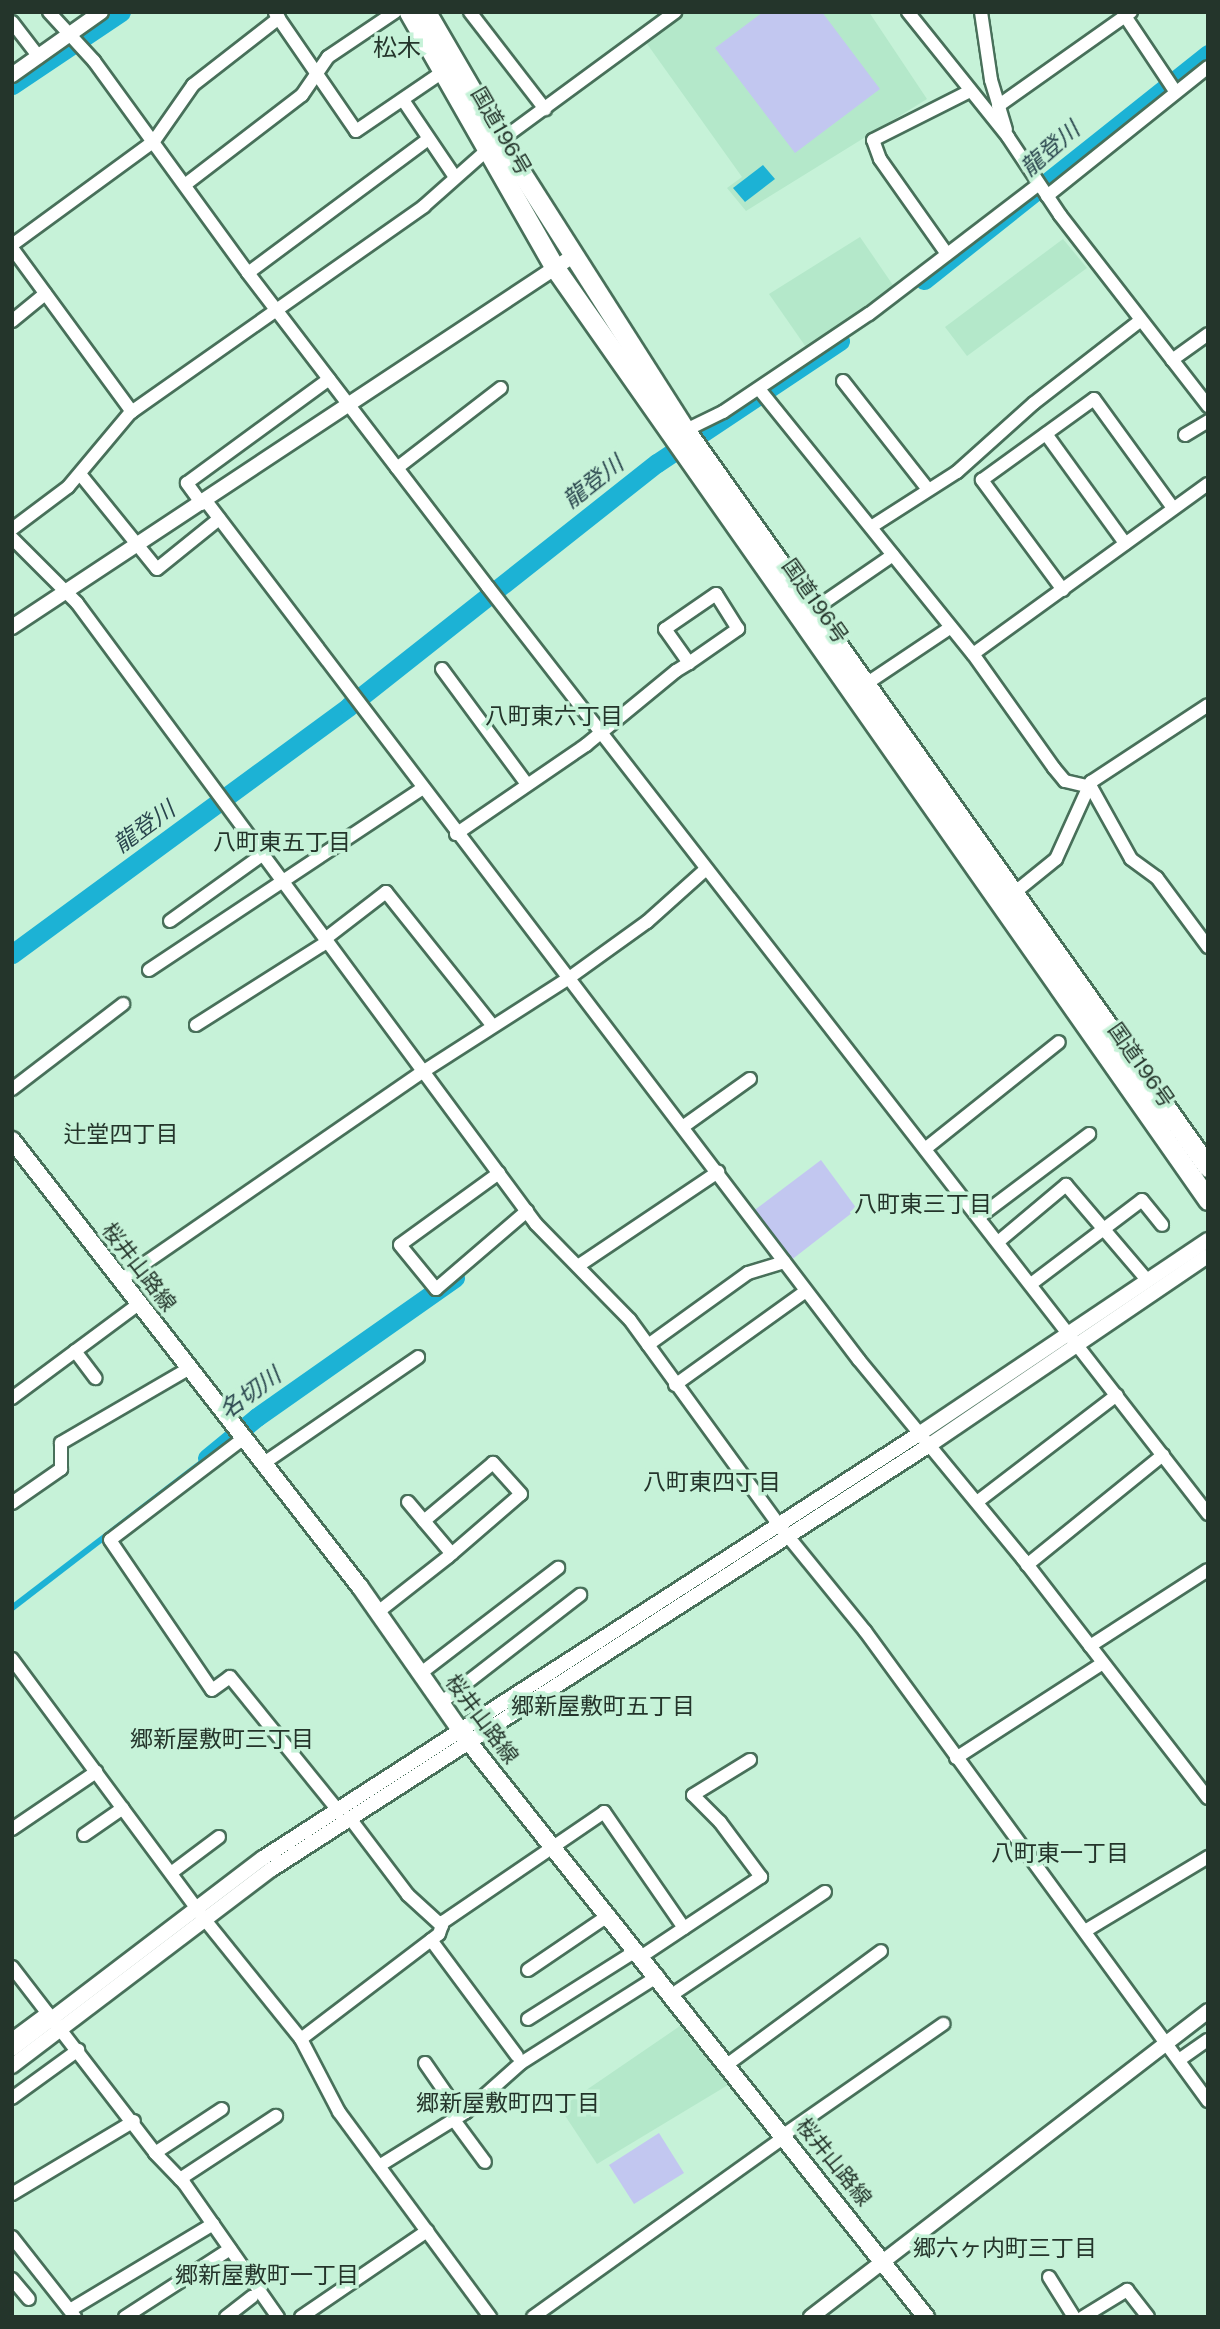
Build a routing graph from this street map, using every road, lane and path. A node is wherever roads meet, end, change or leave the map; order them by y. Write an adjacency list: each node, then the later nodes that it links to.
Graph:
1 (49, 12): 13 (street)
2 (101, 12): 13 (street)
3 (395, 12): 17 (street)
4 (409, 12): 16 (highway, 国道196号)
5 (426, 12): 27 (highway, 国道196号)
6 (470, 12): 23 (street)
7 (675, 12): 23 (street)
8 (908, 12): 19 (street)
9 (981, 12): 22 (street)
10 (1128, 14): 20 (street); 22 (street)
11 (277, 15): 17 (street); 26 (street)
12 (12, 22): 14 (street)
13 (67, 37): 14 (street); 26 (street)
14 (39, 57): 18 (street)
15 (1208, 67): 20 (street)
16 (441, 73): 21 (street); 27 (highway, 国道196号)
17 (316, 74): 21 (street); 29 (street)
18 (12, 75)
19 (970, 91): 24 (street); 33 (street)
20 (1175, 91): 31 (street)
21 (403, 100): 25 (street)
22 (998, 106): 24 (street)
23 (545, 109): 27 (street)
24 (1009, 137): 30 (street)
25 (428, 140): 28 (street); 36 (street)
26 (154, 141): 29 (street); 32 (street)
27 (493, 146): 28 (street); 34 (highway, 国道196号); 35 (highway, 国道196号)
28 (455, 177): 38 (street)
29 (187, 184): 36 (street)
30 (1038, 185): 31 (street); 33 (street)
31 (1047, 196): 39 (street)
32 (12, 246): 37 (street)
33 (947, 254): 46 (street)
34 (573, 256): 35 (street); 53 (highway, 国道196号)
35 (555, 268): 47 (street); 53 (highway, 国道196号)
36 (248, 272): 38 (street)
37 (45, 294): 40 (street); 49 (street)
38 (278, 313): 43 (street); 49 (street)
39 (1141, 320): 42 (street); 54 (street)
40 (12, 321)
41 (1208, 334): 42 (street)
42 (1172, 360): 48 (street)
43 (329, 379): 47 (street); 60 (street)
44 (843, 381): 59 (street)
45 (501, 388): 55 (street)
46 (759, 389): 53 (street); 63 (street)
47 (349, 405): 55 (street); 60 (street)
48 (1208, 406)
49 (132, 412): 56 (street)
50 (1208, 421): 52 (street)
51 (1046, 434): 57 (street); 61 (street); 66 (street)
52 (1185, 435)
53 (684, 441): 71 (highway, 国道196号); 107 (highway, 国道196号)
54 (968, 462): 57 (street); 59 (street)
55 (397, 468): 79 (street)
56 (80, 474): 64 (street); 67 (street)
57 (982, 480): 69 (street)
58 (1208, 484): 61 (street)
59 (927, 488): 63 (street)
60 (204, 503): 62 (street); 67 (street)
61 (1173, 508): 66 (street)
62 (219, 519): 67 (street); 82 (street)
63 (871, 527): 68 (street)
64 (12, 529)
65 (12, 537): 70 (street)
66 (1125, 543): 69 (street)
67 (136, 545): 70 (street)
68 (893, 555): 71 (street); 73 (street)
69 (1063, 590): 74 (street)
70 (64, 591): 72 (street); 84 (street)
71 (813, 610): 77 (highway, 国道196号)
72 (12, 627)
73 (951, 627): 74 (street); 77 (street)
74 (973, 654): 81 (street)
75 (689, 663): 75 (street); 79 (street)
76 (442, 668): 80 (street)
77 (866, 684): 87 (highway, 国道196号)
78 (1208, 705): 81 (street)
79 (599, 731): 80 (street); 85 (street)
80 (526, 783): 83 (street)
81 (1088, 787): 87 (street); 89 (street)
82 (423, 788): 83 (street); 86 (street)
83 (456, 834): 92 (street)
84 (262, 855): 86 (street); 88 (street)
85 (706, 869): 92 (street); 103 (street)
86 (283, 883): 90 (street); 91 (street)
87 (1014, 894): 104 (highway, 国道196号)
88 (170, 921)
89 (1206, 939)
90 (326, 941): 94 (street); 95 (street); 97 (street)
91 (149, 970)
92 (569, 978): 95 (street); 100 (street)
93 (123, 1004): 99 (street)
94 (197, 1025)
95 (493, 1026): 97 (street)
96 (1059, 1042): 103 (street)
97 (424, 1071): 106 (street); 117 (street)
98 (750, 1079): 100 (street)
99 (12, 1089)
100 (684, 1126): 105 (street)
101 (1089, 1134): 109 (street)
102 (12, 1140): 117 (main road, 桜井山路線)
103 (925, 1149): 109 (street)
104 (1205, 1158)
105 (718, 1172): 115 (street); 116 (street)
106 (499, 1173): 108 (street); 108 (street)
107 (1208, 1200)
108 (527, 1211): 116 (street)
109 (979, 1217): 113 (street)
110 (1162, 1225): 111 (street)
111 (1103, 1229): 113 (street); 118 (street); 119 (street)
112 (1208, 1240): 118 (street)
113 (998, 1242): 119 (street)
114 (1208, 1256): 122 (street)
115 (784, 1262): 120 (street); 123 (street)
116 (578, 1266): 123 (street)
117 (122, 1279): 121 (main road, 桜井山路線)
118 (1147, 1280): 122 (street)
119 (1031, 1284): 122 (street)
120 (806, 1291): 128 (street); 132 (street)
121 (140, 1303): 124 (street); 126 (main road, 桜井山路線)
122 (1072, 1338): 130 (street); 132 (street)
123 (648, 1345): 128 (street)
124 (75, 1351): 127 (street); 129 (street)
125 (418, 1357): 134 (street)
126 (190, 1367): 131 (main road, 桜井山路線); 137 (street)
127 (95, 1378)
128 (675, 1385): 140 (street)
129 (14, 1394)
130 (1117, 1395): 133 (street); 136 (street)
131 (244, 1438): 134 (main road, 桜井山路線); 158 (street)
132 (927, 1438): 136 (street); 140 (street)
133 (1163, 1455): 138 (street); 142 (street)
134 (264, 1463): 146 (main road, 桜井山路線)
135 (408, 1502): 139 (street)
136 (977, 1502): 142 (street)
137 (12, 1503)
138 (1208, 1514)
139 (424, 1521): 141 (street); 141 (street)
140 (782, 1529): 152 (street); 153 (street)
141 (452, 1554): 146 (street)
142 (1027, 1565): 147 (street)
143 (558, 1568): 150 (street)
144 (1208, 1570): 147 (street)
145 (580, 1595): 151 (street)
146 (378, 1612): 150 (main road, 桜井山路線)
147 (1090, 1646): 149 (street)
148 (12, 1660): 155 (street)
149 (1103, 1663): 153 (street); 156 (street)
150 (421, 1673): 151 (main road, 桜井山路線)
151 (442, 1702): 152 (main road, 桜井山路線)
152 (464, 1735): 158 (street); 159 (street); 163 (main road, 桜井山路線)
153 (956, 1758): 171 (street)
154 (750, 1760): 170 (street)
155 (96, 1772): 157 (street); 160 (street)
156 (1208, 1798)
157 (123, 1808): 161 (street); 165 (street)
158 (336, 1808): 167 (street)
159 (349, 1817): 167 (street); 169 (street)
160 (12, 1829)
161 (84, 1835)
162 (219, 1837): 165 (street)
163 (554, 1846): 168 (main road, 桜井山路線); 169 (street); 170 (street)
164 (1208, 1857): 171 (street)
165 (171, 1873): 167 (street)
166 (825, 1892): 178 (street)
167 (201, 1914): 181 (street); 184 (street)
168 (609, 1915): 174 (main road, 桜井山路線); 176 (street)
169 (442, 1926): 172 (street)
170 (684, 1928): 174 (street)
171 (1085, 1931): 186 (street)
172 (431, 1940): 184 (street); 190 (street)
173 (881, 1951): 193 (street)
174 (640, 1953): 177 (main road, 桜井山路線); 180 (street)
175 (12, 1967): 181 (street)
176 (528, 1970)
177 (658, 1976): 178 (main road, 桜井山路線); 199 (street)
178 (673, 1994): 193 (main road, 桜井山路線)
179 (1208, 2011): 186 (street)
180 (527, 2019)
181 (53, 2020): 183 (street); 187 (street); 189 (street)
182 (943, 2024): 201 (street)
183 (12, 2039)
184 (301, 2039): 204 (street)
185 (1208, 2040): 191 (street)
186 (1167, 2041): 191 (street); 211 (street)
187 (32, 2042): 188 (street); 194 (street)
188 (12, 2049)
189 (78, 2050): 195 (street); 200 (street)
190 (517, 2056)
191 (1179, 2060): 196 (street)
192 (425, 2063): 199 (street)
193 (729, 2064): 201 (main road, 桜井山路線)
194 (12, 2066)
195 (12, 2098)
196 (1208, 2101)
197 (222, 2109): 202 (street)
198 (276, 2116): 205 (street)
199 (458, 2117): 203 (street); 204 (street)
200 (134, 2121): 202 (street); 206 (street)
201 (785, 2135): 211 (main road, 桜井山路線); 223 (street)
202 (155, 2153): 205 (street)
203 (485, 2162)
204 (379, 2166): 208 (street)
205 (180, 2179): 207 (street)
206 (12, 2194)
207 (213, 2224): 210 (street); 216 (street)
208 (427, 2231): 221 (street); 222 (street)
209 (15, 2246): 213 (street)
210 (230, 2249): 218 (street); 220 (street)
211 (885, 2260): 217 (street); 224 (main road, 桜井山路線)
212 (1049, 2277): 225 (street)
213 (45, 2278): 214 (street); 216 (street)
214 (12, 2279)
215 (252, 2297): 219 (street)
216 (72, 2314)
217 (819, 2314)
218 (125, 2317)
219 (226, 2317)
220 (278, 2317)
221 (301, 2317)
222 (490, 2317)
223 (533, 2317)
224 (926, 2317)
225 (1074, 2317)
226 (1083, 2317): 227 (street)
227 (1148, 2317)

